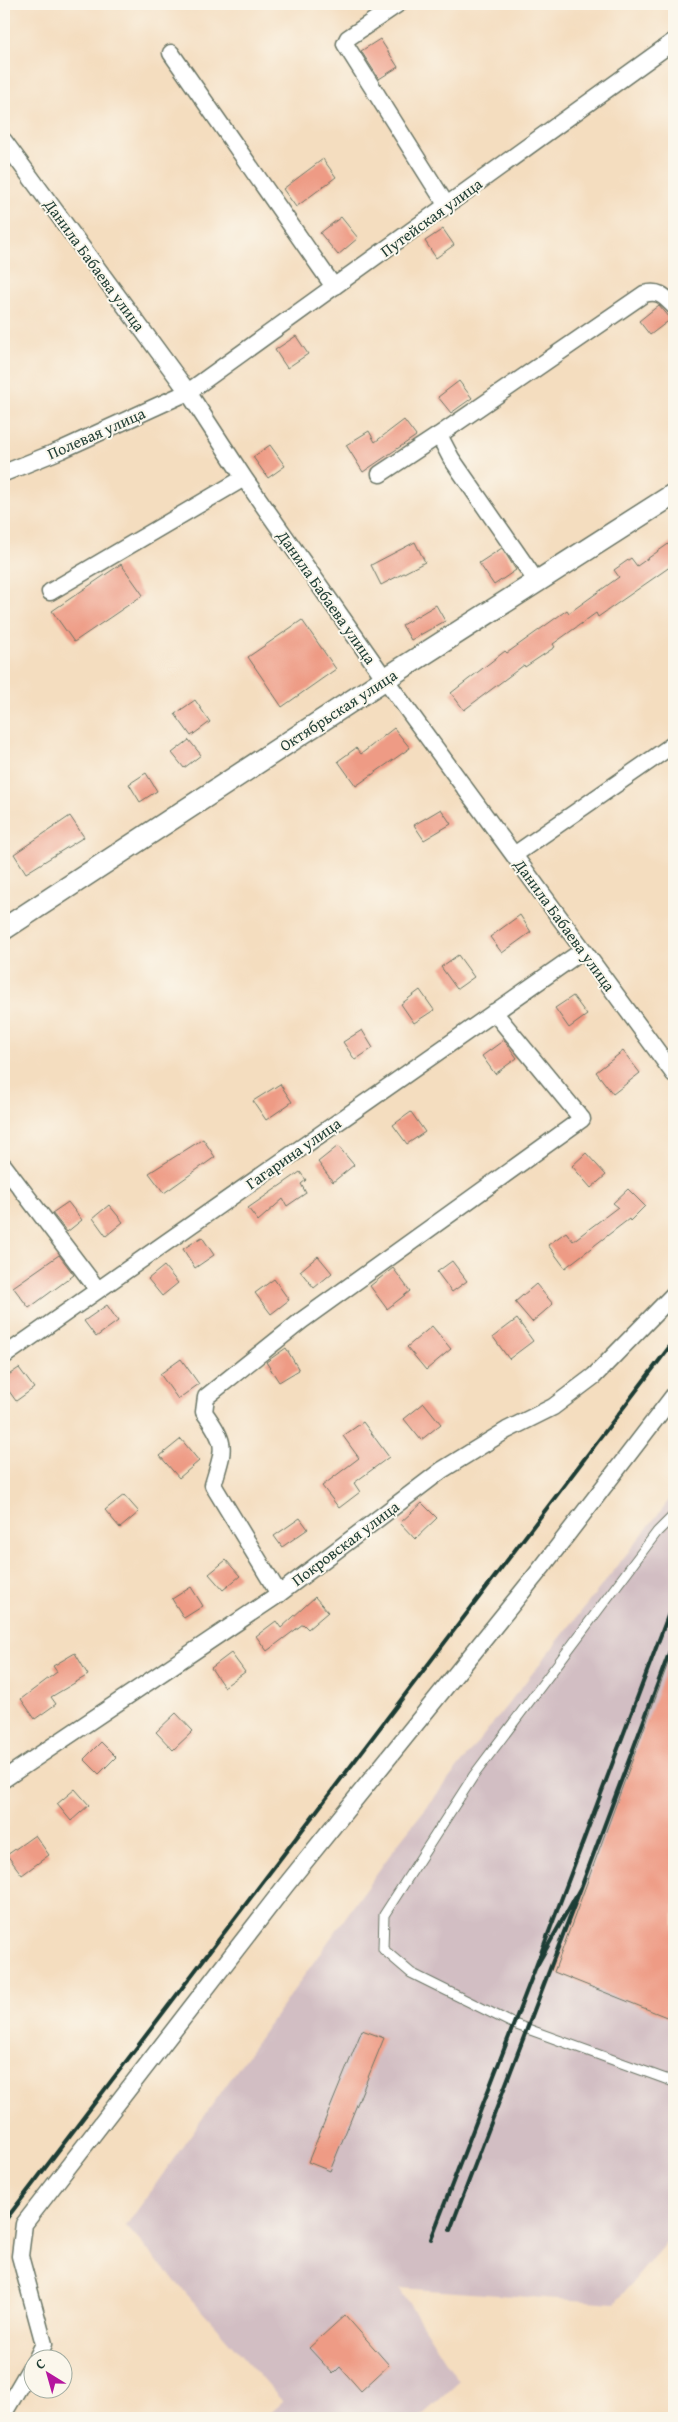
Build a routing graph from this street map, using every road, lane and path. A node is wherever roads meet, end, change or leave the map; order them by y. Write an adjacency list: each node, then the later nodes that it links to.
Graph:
1 (398, 4): 5 (street)
2 (674, 41): 5 (street, Путейская улица)
3 (171, 54): 6 (street)
4 (4, 141): 8 (street, Данила Бабаева улица)
5 (447, 206): 6 (street, Путейская улица)
6 (334, 287): 8 (street, Путейская улица)
7 (674, 306): 9 (street)
8 (188, 392): 10 (street, Полевая улица); 12 (street, Данила Бабаева улица)
9 (439, 435): 11 (street); 14 (street)
10 (4, 473)
11 (380, 474)
12 (244, 478): 15 (street); 16 (street, Данила Бабаева улица)
13 (674, 494): 14 (street, Октябрьская улица)
14 (537, 582): 16 (street, Октябрьская улица)
15 (50, 592)
16 (385, 679): 18 (street, Данила Бабаева улица); 19 (street, Октябрьская улица)
17 (674, 744): 18 (street)
18 (514, 855): 20 (street, Данила Бабаева улица)
19 (4, 929)
20 (582, 951): 21 (street, Гагарина улица); 22 (street, Данила Бабаева улица)
21 (494, 1012): 24 (street, Гагарина улица); 29 (street)
22 (674, 1074)
23 (4, 1166): 24 (street)
24 (98, 1290): 26 (street, Гагарина улица)
25 (674, 1294): 29 (street, Покровская улица)
26 (4, 1356)
27 (674, 1395): 32 (street)
28 (674, 1515): 31 (lane)
29 (279, 1594): 30 (street, Покровская улица)
30 (4, 1779)
31 (674, 2082)
32 (41, 2350)
33 (22, 2383): 34 (street)
34 (4, 2413)

